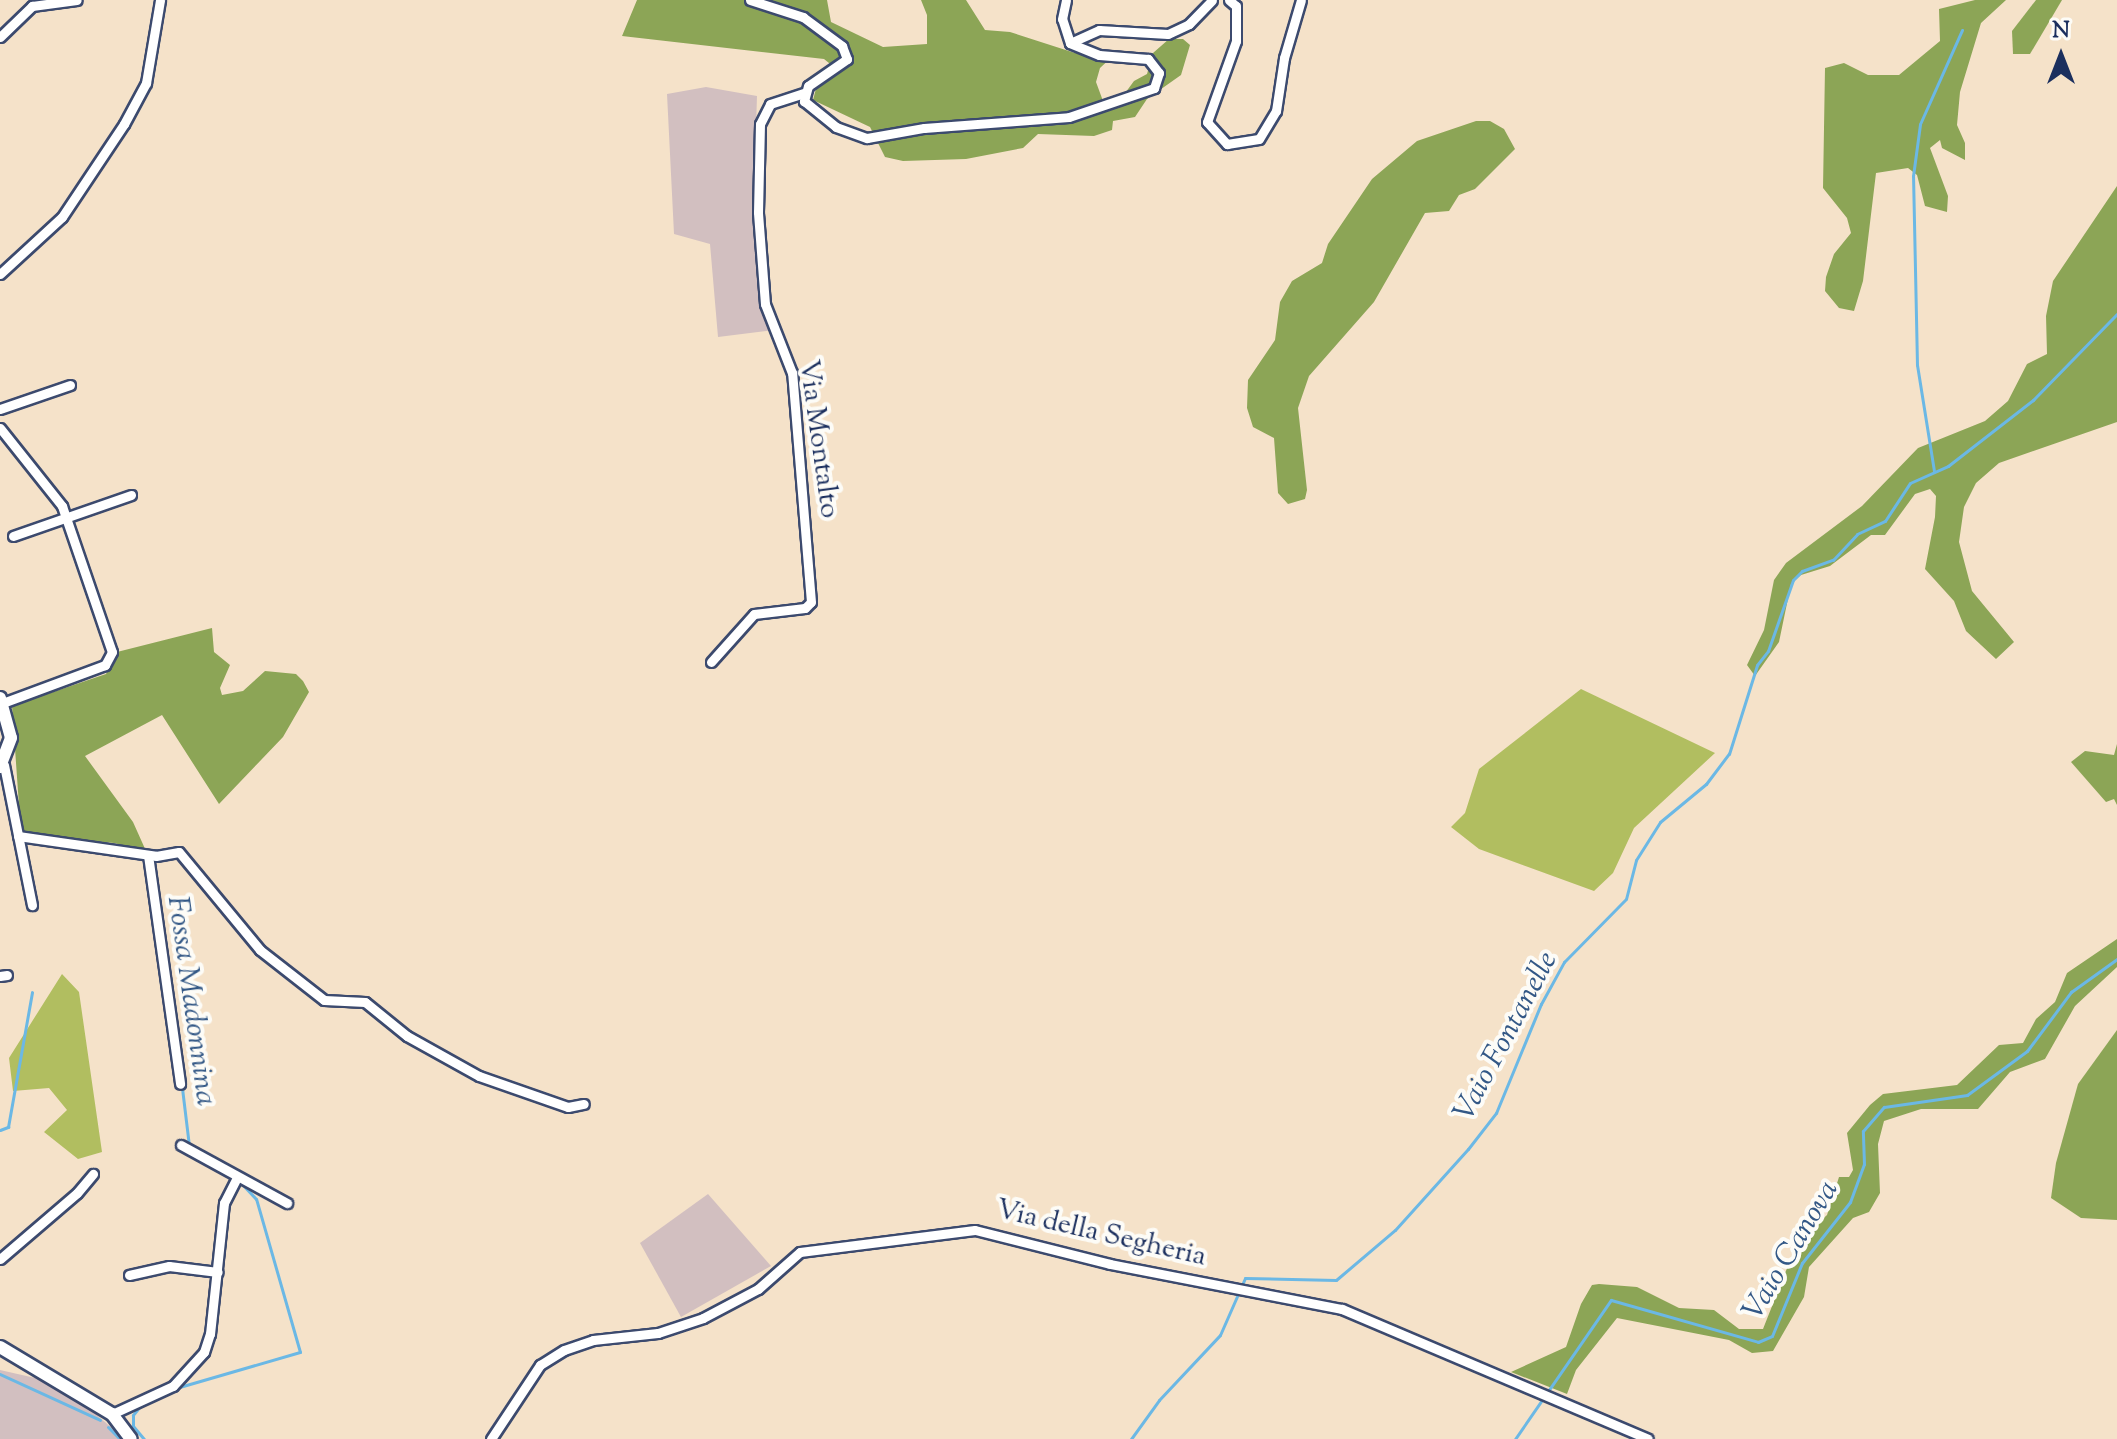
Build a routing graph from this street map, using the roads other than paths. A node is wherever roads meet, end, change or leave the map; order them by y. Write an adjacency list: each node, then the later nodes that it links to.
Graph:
1 (77, 0): 8 (street)
2 (160, 0): 11 (street)
3 (750, 0): 10 (street, Via Montalto)
4 (1066, 0): 9 (street)
5 (1212, 0): 9 (street)
6 (1229, 0): 7 (street)
7 (1301, 0)
8 (0, 37)
9 (1070, 43): 10 (street)
10 (804, 93): 18 (street, Via Montalto)
11 (0, 274)
12 (70, 385): 13 (street)
13 (0, 409)
14 (0, 428): 16 (street)
15 (131, 495): 16 (street)
16 (68, 518): 17 (street); 19 (street)
17 (13, 536)
18 (711, 662)
19 (1, 701): 20 (street)
20 (2, 766): 21 (street)
21 (18, 836): 22 (street); 23 (street)
22 (148, 855): 24 (street); 25 (street)
23 (32, 905)
24 (180, 1084)
25 (584, 1104)
26 (181, 1145): 28 (street)
27 (93, 1174): 30 (street)
28 (237, 1178): 29 (street); 31 (street)
29 (287, 1203)
30 (0, 1259)
31 (218, 1272): 32 (street); 34 (street)
32 (129, 1275)
33 (0, 1347): 34 (street)
34 (112, 1414): 35 (street)
35 (131, 1439)
36 (491, 1439): 37 (street, Via della Segheria)
37 (1648, 1439)

